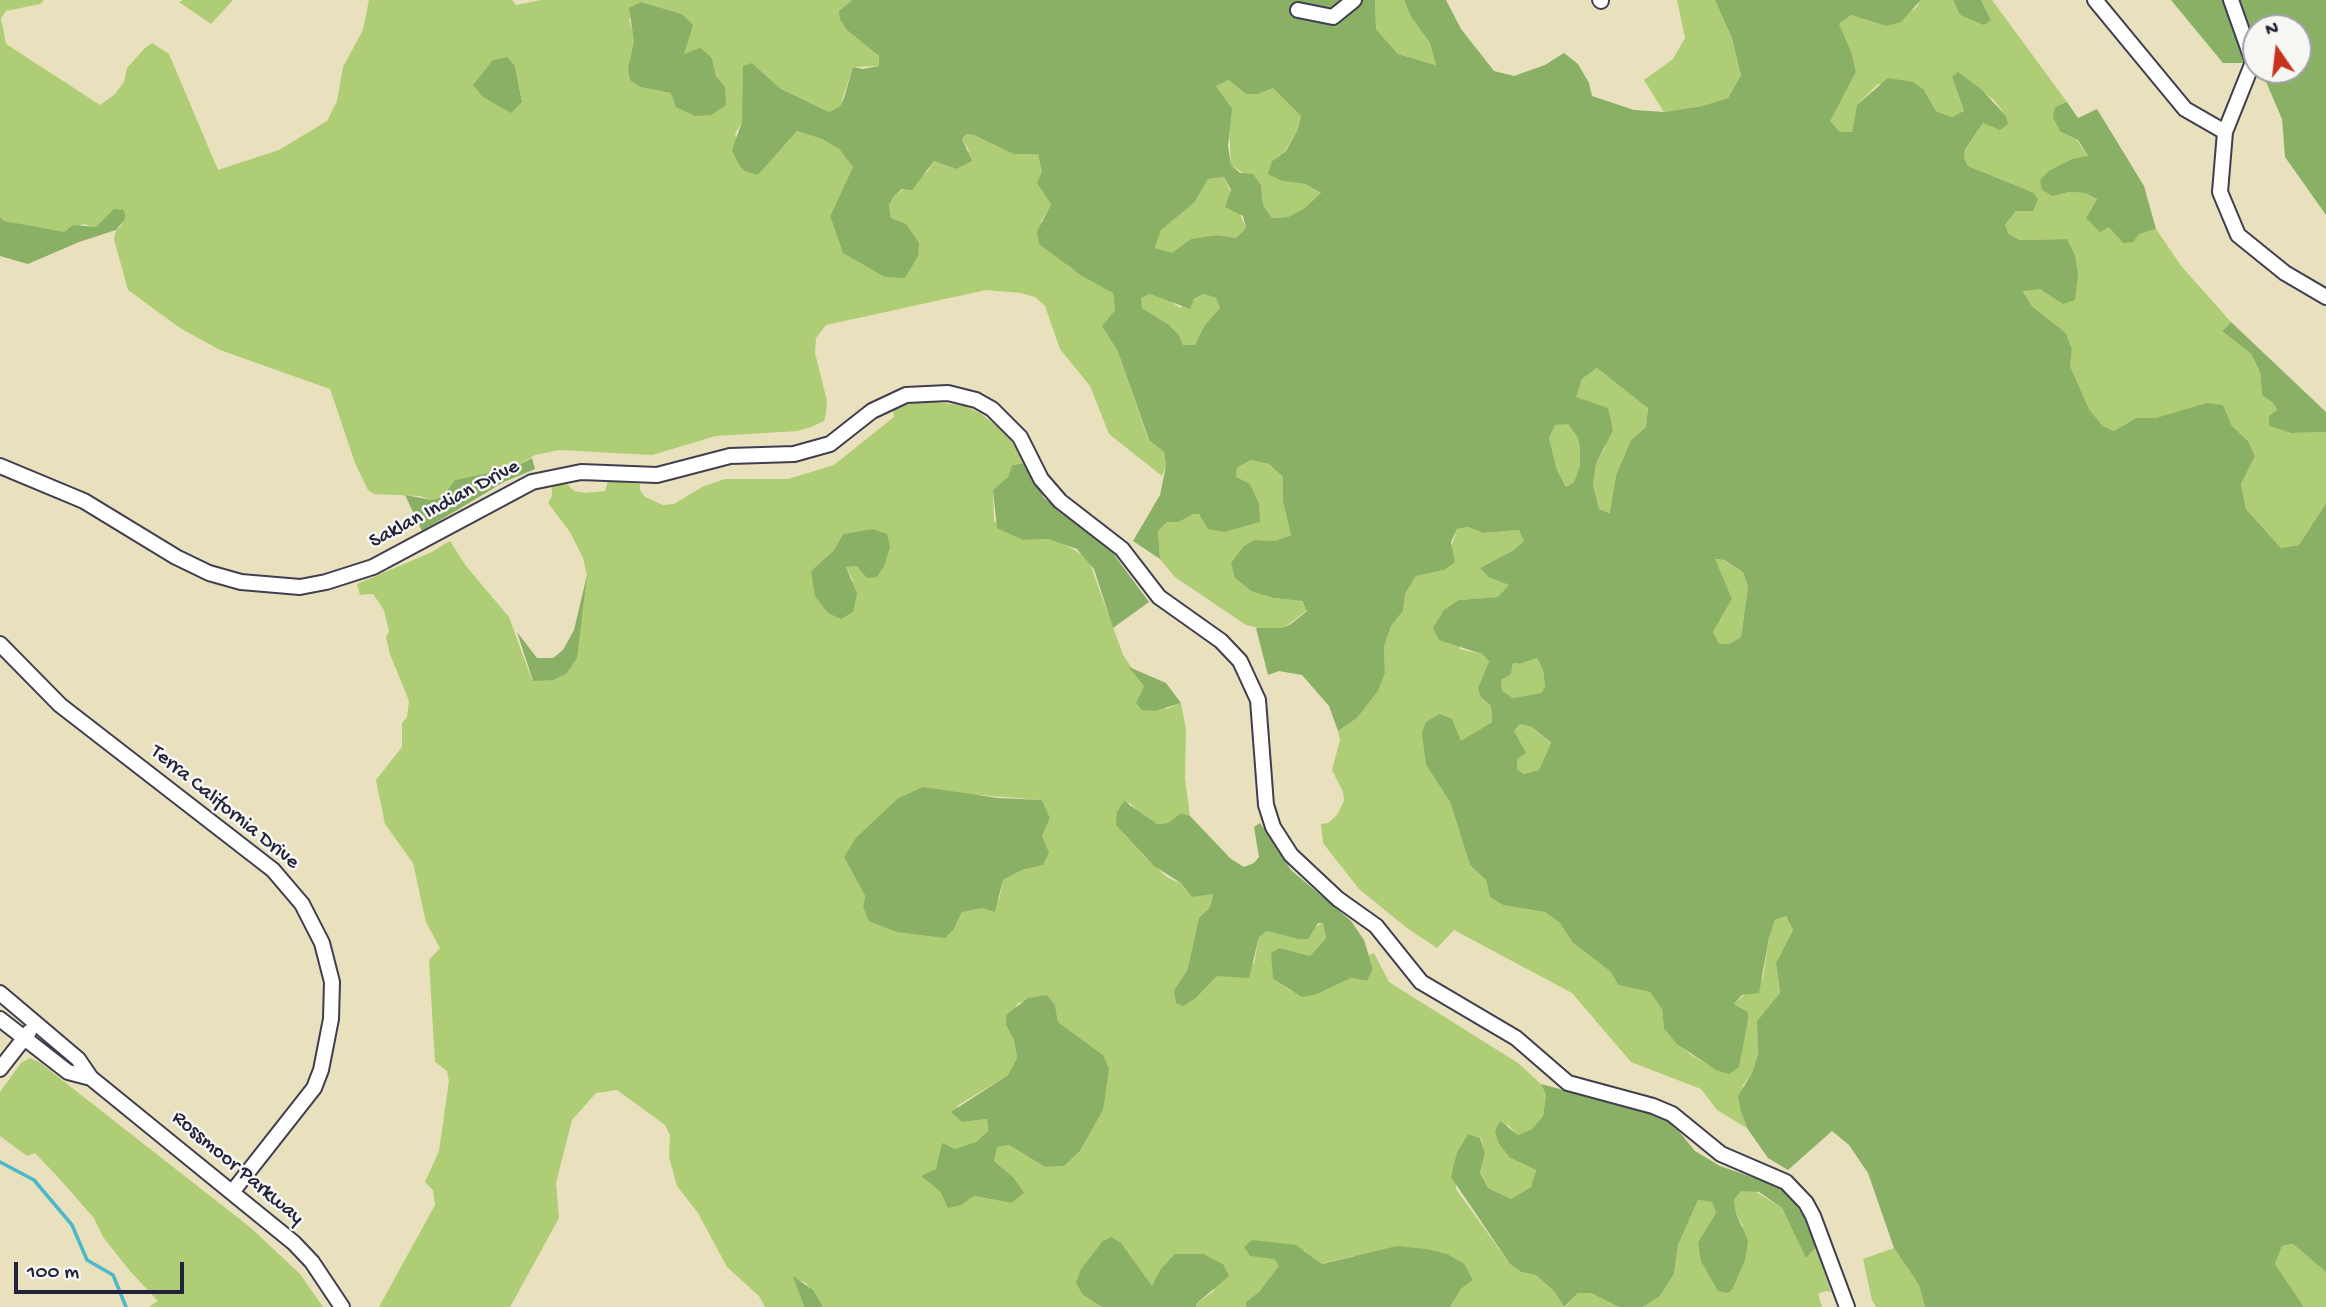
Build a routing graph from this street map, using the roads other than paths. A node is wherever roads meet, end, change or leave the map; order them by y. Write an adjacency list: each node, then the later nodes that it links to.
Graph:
1 (1354, 0): 4 (street)
2 (2095, 0): 5 (street)
3 (2231, 0): 5 (street)
4 (1298, 10)
5 (2225, 132): 6 (street)
6 (2326, 296)
7 (0, 466): 17 (street, Saklan Indian Drive)
8 (0, 644): 15 (street, Terra California Drive)
9 (0, 993): 11 (street, Rossmoor Parkway)
10 (0, 1019): 12 (street, Rossmoor Parkway)
11 (36, 1023): 12 (street); 14 (street, Rossmoor Parkway)
12 (24, 1038): 13 (street); 14 (street, Rossmoor Parkway)
13 (0, 1069)
14 (91, 1078): 15 (street, Rossmoor Parkway)
15 (233, 1191): 16 (street, Rossmoor Parkway)
16 (342, 1307)
17 (1847, 1307)

